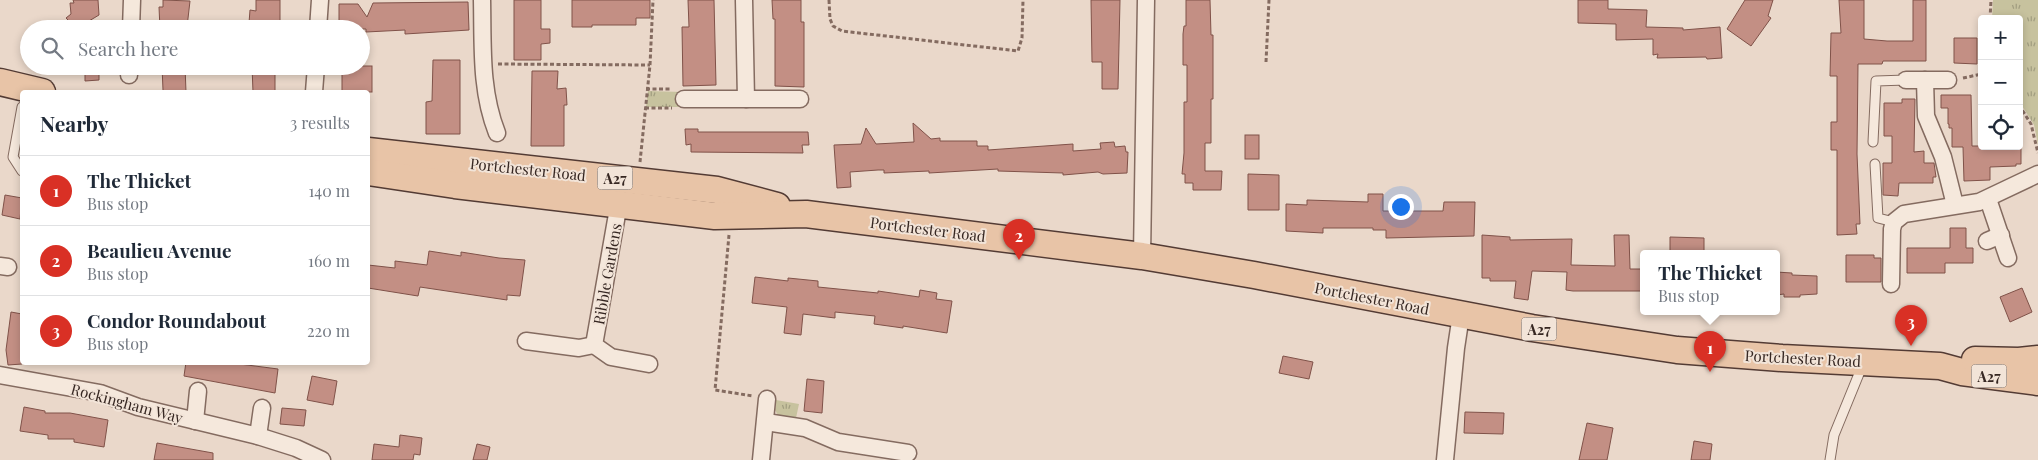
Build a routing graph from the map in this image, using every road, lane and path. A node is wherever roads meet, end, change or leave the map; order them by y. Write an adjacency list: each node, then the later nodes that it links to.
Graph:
1 (132, 0): 12 (street)
2 (320, 0): 13 (street)
3 (482, 0): 15 (street)
4 (653, 0): 16 (path)
5 (744, 0): 25 (street)
6 (829, 0): 7 (path)
7 (1023, 0)
8 (1146, 0): 47 (street)
9 (1268, 0): 14 (path)
10 (1991, 0): 11 (path)
11 (1990, 15)
12 (131, 20)
13 (319, 20)
14 (1266, 62)
15 (483, 64): 16 (path); 32 (street)
16 (650, 65): 29 (path)
17 (315, 75): 23 (street)
18 (1906, 80): 19 (street); 33 (lane)
19 (1925, 80): 20 (street); 43 (street)
20 (1948, 80)
21 (0, 82): 22 (main road)
22 (34, 90)
23 (314, 90)
24 (684, 99): 25 (street); 29 (path)
25 (746, 99): 26 (street)
26 (800, 99)
27 (0, 102): 28 (main road)
28 (20, 107)
29 (646, 108): 40 (path)
30 (2023, 111): 35 (path)
31 (20, 118): 37 (lane)
32 (497, 133)
33 (1873, 142)
34 (370, 151): 40 (main road, Portchester Road / A27)
35 (2038, 153)
36 (1874, 164): 46 (lane)
37 (20, 168)
38 (370, 172): 42 (main road, Portchester Road / A27)
39 (2038, 174): 41 (street)
40 (638, 180): 44 (main road, Portchester Road / A27)
41 (1988, 199): 43 (street); 48 (street)
42 (619, 203): 45 (main road, Portchester Road / A27); 52 (street, Ribble Gardens)
43 (1954, 205): 46 (street)
44 (806, 214): 45 (main road, Portchester Road / A27); 47 (main road, Portchester Road / A27)
45 (715, 216): 60 (path)
46 (1894, 222): 49 (street)
47 (1142, 256): 50 (main road, Portchester Road / A27)
48 (2008, 258)
49 (1891, 284)
50 (1462, 315): 54 (main road, Portchester Road / A27); 68 (street)
51 (526, 341): 52 (street, Ribble Gardens)
52 (594, 344): 55 (street, Ribble Gardens)
53 (2038, 359): 56 (main road, Portchester Road / A27)
54 (1864, 361): 56 (main road, Portchester Road / A27); 69 (lane)
55 (649, 364)
56 (1940, 366): 58 (main road, Portchester Road / A27)
57 (0, 375): 62 (street, Rockingham Way)
58 (2038, 382)
59 (198, 391): 62 (street, Rockingham Way)
60 (767, 399): 63 (street)
61 (262, 408): 64 (street)
62 (195, 421): 64 (street, Rockingham Way)
63 (766, 422): 65 (street); 67 (street)
64 (258, 436): 66 (street, Rockingham Way)
65 (908, 454)
66 (322, 460)
67 (761, 460)
68 (1444, 460)
69 (1830, 460)

